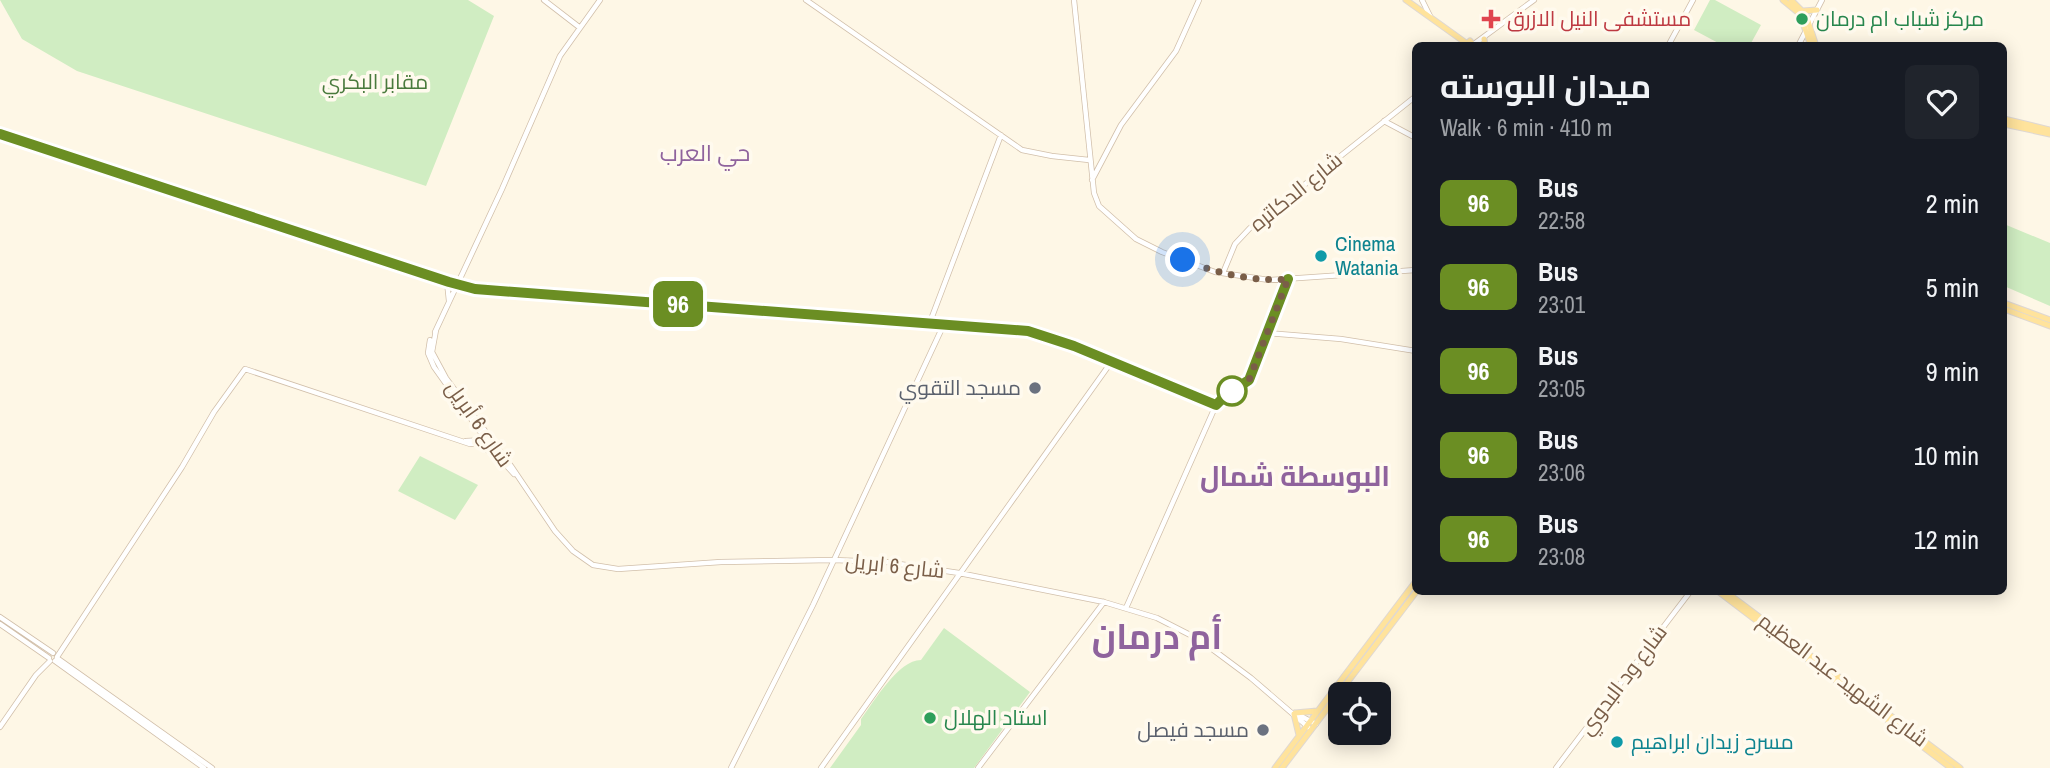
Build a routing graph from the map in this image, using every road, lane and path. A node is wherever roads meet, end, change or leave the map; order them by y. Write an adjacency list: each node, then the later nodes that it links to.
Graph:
1 (544, 0): 18 (street)
2 (600, 0): 18 (street, شارع 6 أبريل)
3 (806, 0): 30 (street)
4 (1074, 0): 32 (street)
5 (1199, 0): 33 (street)
6 (1406, 0): 16 (main road)
7 (1416, 0): 16 (street)
8 (1422, 0): 17 (street)
9 (1534, 0): 20 (street)
10 (1693, 0): 22 (street)
11 (1783, 0): 19 (main road)
12 (1791, 0): 15 (main road)
13 (1822, 0): 14 (street)
14 (1817, 10): 15 (main road); 19 (street)
15 (1803, 11): 19 (main road)
16 (1422, 12): 17 (main road)
17 (1431, 20): 21 (main road)
18 (579, 27): 38 (street, شارع 6 أبريل)
19 (1808, 27): 23 (street); 24 (main road)
20 (1485, 40)
21 (1468, 42)
22 (1670, 42)
23 (1800, 42)
24 (1813, 42)
25 (1412, 99): 26 (street, شارع الدكاتره)
26 (1384, 121): 31 (street); 35 (street, شارع الدكاتره)
27 (2007, 122): 28 (main road)
28 (2050, 132)
29 (0, 134): 37 (street)
30 (1001, 135): 32 (street); 42 (street)
31 (1412, 136)
32 (1089, 160): 33 (street)
33 (1092, 181): 35 (street)
34 (1412, 271): 36 (street)
35 (1223, 274): 36 (street)
36 (1288, 279): 46 (street)
37 (446, 281): 38 (street); 39 (street)
38 (456, 284): 39 (street, شارع 6 أبريل); 42 (street)
39 (449, 302): 45 (street, شارع 6 أبريل)
40 (2007, 304): 43 (main road)
41 (2007, 310): 43 (main road)
42 (930, 322): 44 (street)
43 (2050, 323)
44 (944, 324): 48 (street); 56 (street)
45 (436, 330): 50 (street, شارع 6 أبريل); 51 (street, شارع 6 أبريل)
46 (1268, 333): 47 (street); 49 (street)
47 (1412, 350)
48 (1112, 361): 49 (street); 57 (street)
49 (1216, 405): 64 (street)
50 (477, 427): 51 (street, شارع 6 أبريل); 52 (street)
51 (488, 440): 52 (street); 53 (street); 54 (street, شارع 6 أبريل); 55 (street, شارع 6 أبريل)
52 (465, 441): 53 (street); 68 (street)
53 (474, 444): 54 (street)
54 (496, 454): 55 (street, شارع 6 أبريل)
55 (514, 474): 56 (street, شارع 6 ابريل)
56 (833, 560): 57 (street, شارع 6 ابريل); 78 (street)
57 (959, 573): 63 (street, شارع 6 ابريل); 79 (street)
58 (1412, 586): 71 (main road)
59 (1414, 595): 72 (main road)
60 (1688, 595): 83 (street, شارع ود البدوي)
61 (1723, 595): 66 (main road, شارع الشهيد عبد العظيم)
62 (1730, 595): 66 (main road, شارع الشهيد عبد العظيم)
63 (1104, 602): 64 (street, شارع 6 ابريل); 80 (street)
64 (1126, 608): 70 (street, شارع 6 ابريل)
65 (0, 617): 68 (street)
66 (1758, 619): 75 (main road, شارع الشهيد عبد العظيم)
67 (0, 624): 68 (street)
68 (54, 657): 69 (street); 73 (street)
69 (121, 705): 76 (street); 77 (street)
70 (1291, 711): 71 (main road); 72 (street, شارع 6 ابريل); 74 (main road)
71 (1317, 711): 72 (main road)
72 (1311, 725): 74 (main road); 82 (main road)
73 (0, 727)
74 (1299, 736): 81 (main road)
75 (1939, 756): 84 (main road, شارع الشهيد عبد العظيم); 85 (main road, شارع الشهيد عبد العظيم)
76 (204, 768)
77 (212, 768)
78 (731, 768)
79 (821, 768)
80 (978, 768)
81 (1275, 768)
82 (1282, 768)
83 (1556, 768)
84 (1951, 768)
85 (1960, 768)

